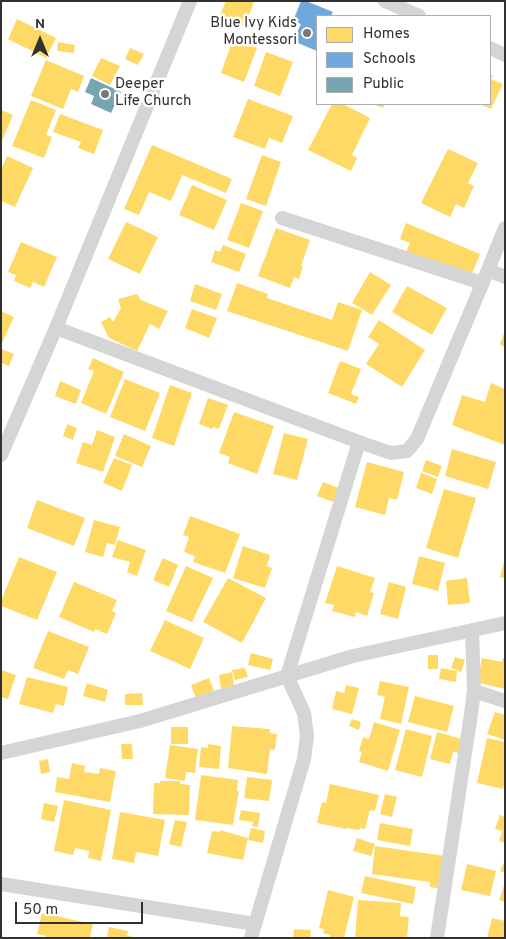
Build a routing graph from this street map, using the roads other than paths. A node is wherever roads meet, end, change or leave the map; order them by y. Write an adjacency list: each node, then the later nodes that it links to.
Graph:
1 (190, 1): 11 (street)
2 (388, 2): 3 (street)
3 (417, 15)
4 (491, 48): 5 (street)
5 (505, 55)
6 (282, 218): 10 (street)
7 (505, 228): 8 (street)
8 (488, 270): 9 (street); 10 (street)
9 (505, 277)
10 (482, 283): 12 (street)
11 (56, 328): 12 (street); 13 (street)
12 (359, 442): 16 (street)
13 (1, 456)
14 (505, 623): 15 (street)
15 (472, 630): 16 (street); 17 (street)
16 (287, 676): 19 (street); 21 (street)
17 (474, 692): 18 (street); 22 (street)
18 (505, 701)
19 (1, 753)
20 (1, 884): 21 (street)
21 (253, 931)
22 (437, 938)

